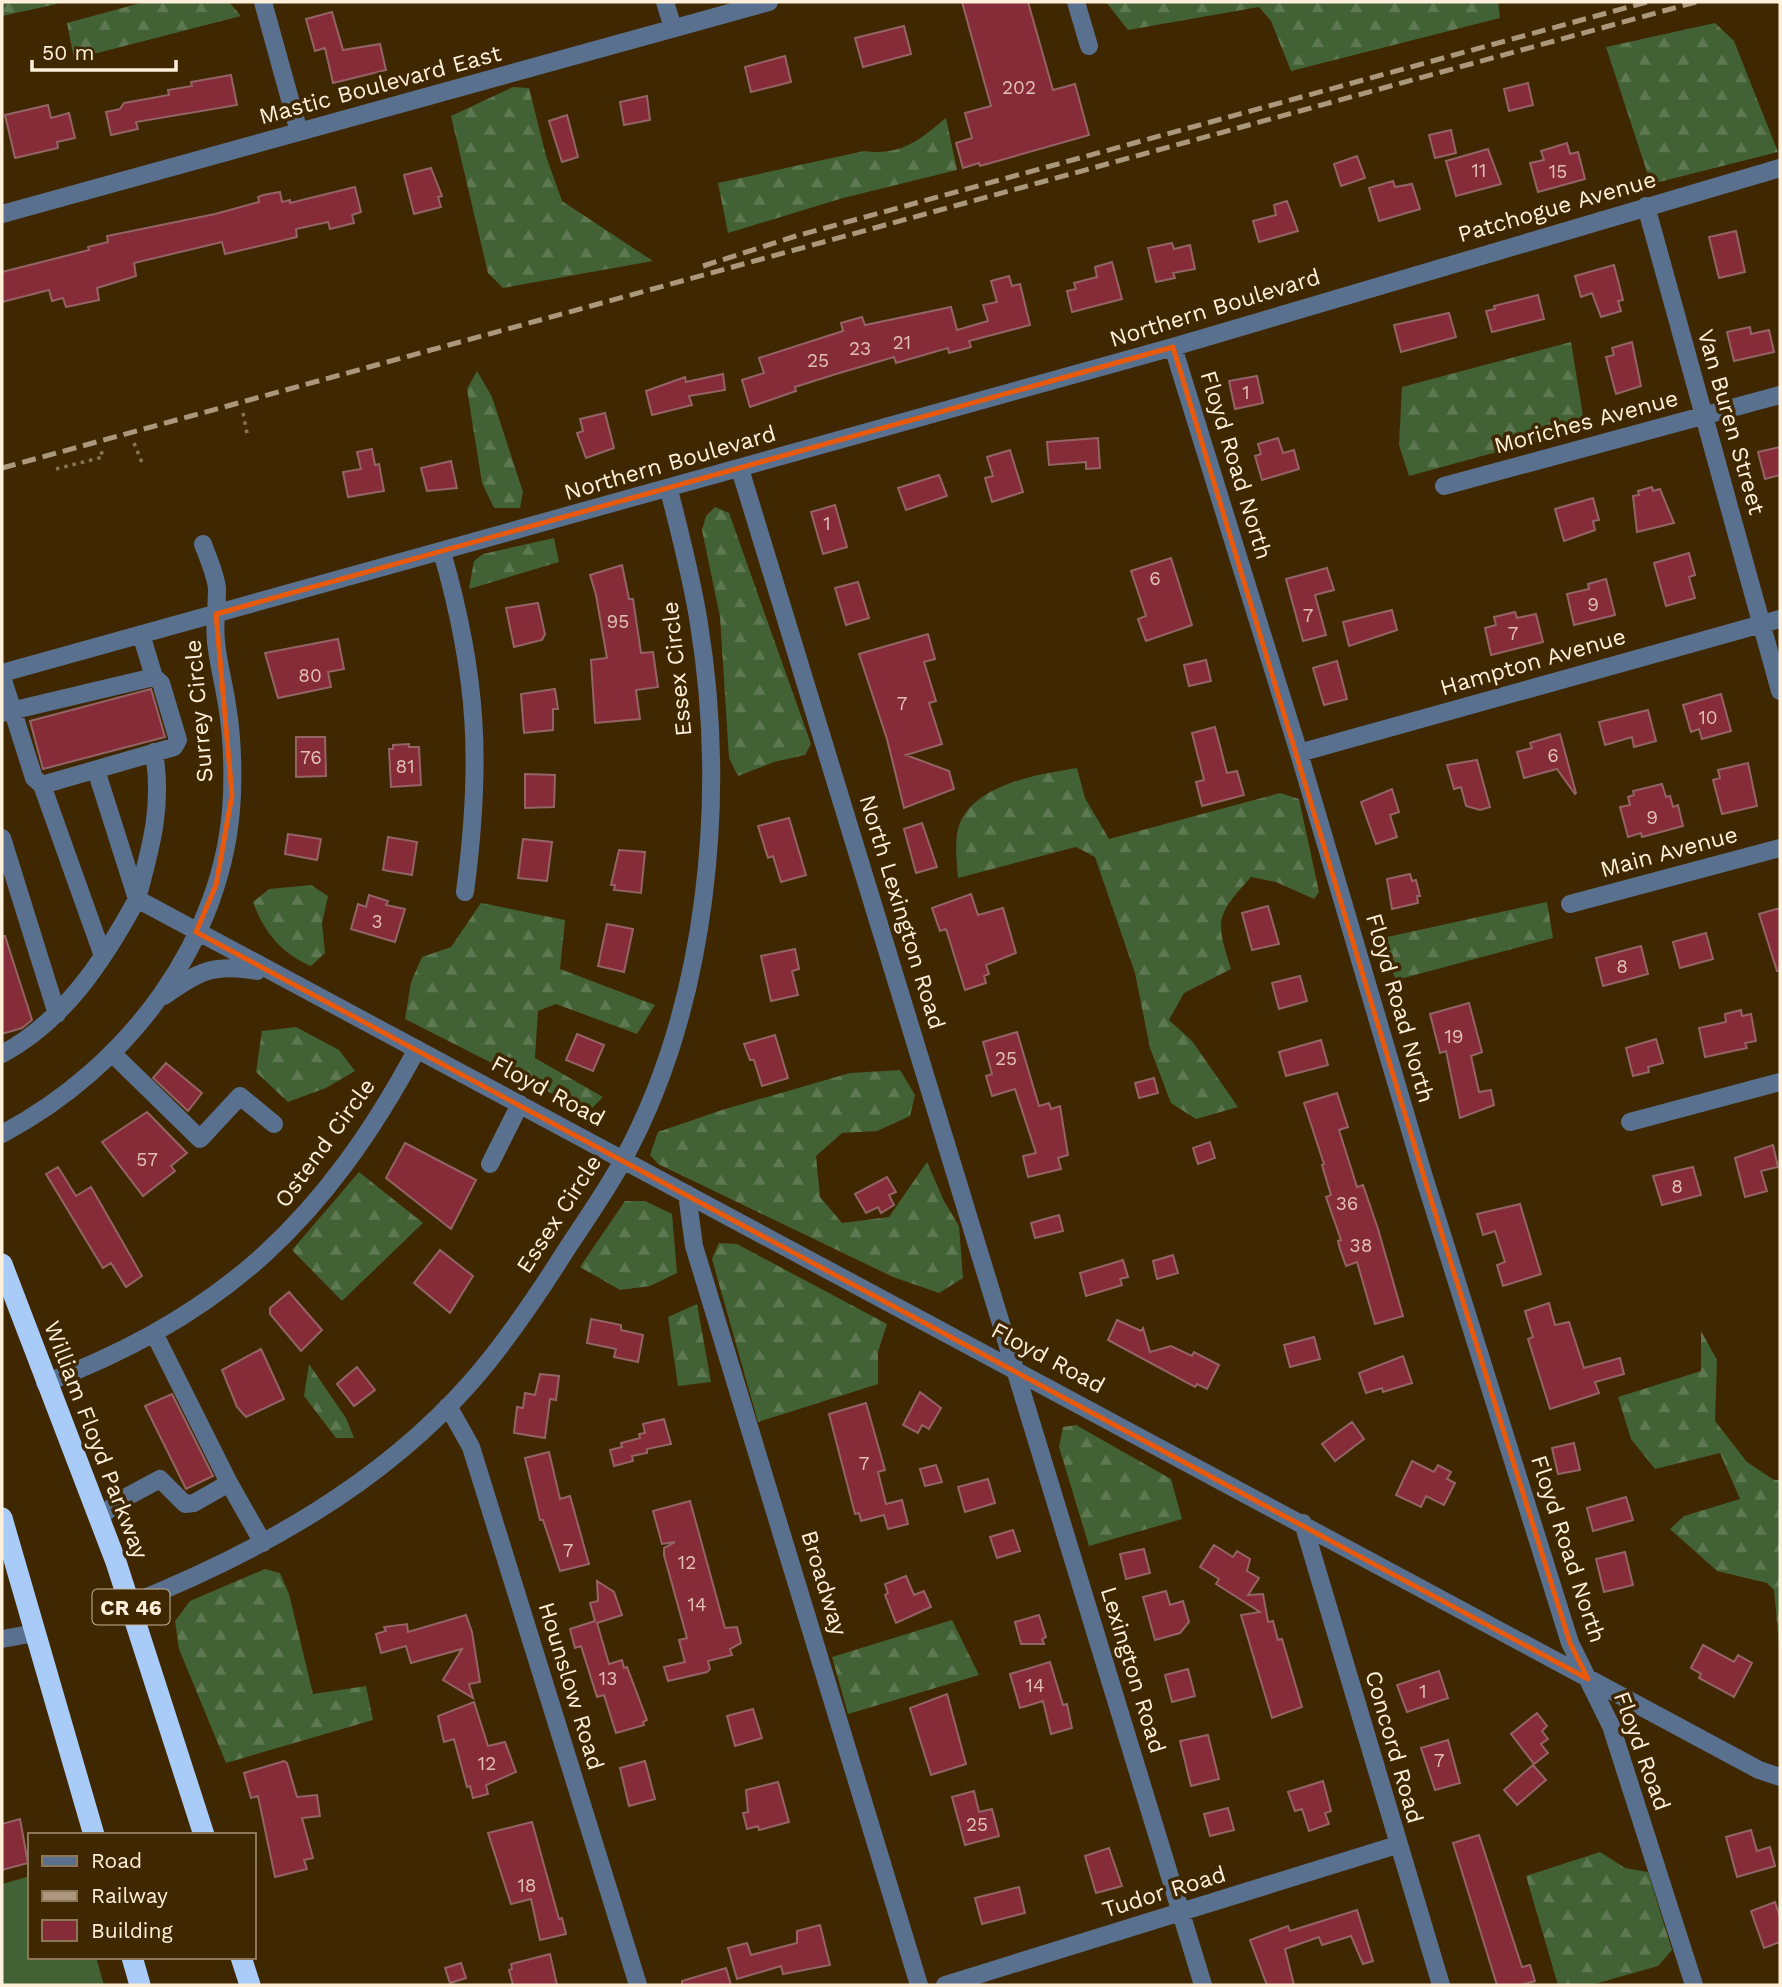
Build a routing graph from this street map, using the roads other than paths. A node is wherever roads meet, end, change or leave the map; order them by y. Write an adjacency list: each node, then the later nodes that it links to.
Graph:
1 (262, 2): 7 (street)
2 (666, 2): 5 (street)
3 (769, 2): 5 (street, Mastic Boulevard East)
4 (1076, 2): 6 (street)
5 (673, 28): 7 (street, Mastic Boulevard East)
6 (1088, 46)
7 (299, 132): 10 (street, Mastic Boulevard East)
8 (1780, 168): 9 (street, Patchogue Avenue)
9 (1646, 206): 11 (street, Patchogue Avenue); 14 (street, Van Buren Street)
10 (2, 214)
11 (1349, 294): 12 (street, Northern Boulevard)
12 (1173, 347): 15 (street, Northern Boulevard); 28 (street, Floyd Road North)
13 (1780, 395): 14 (street, Moriches Avenue)
14 (1704, 415): 16 (street, Moriches Avenue); 21 (street, Van Buren Street)
15 (740, 470): 17 (street, Northern Boulevard); 54 (street, North Lexington Road)
16 (1444, 486)
17 (669, 490): 19 (street, Northern Boulevard); 49 (street, Essex Circle)
18 (203, 544): 20 (street, Surrey Circle)
19 (442, 552): 20 (street, Northern Boulevard); 33 (street)
20 (216, 614): 22 (street, Northern Boulevard); 36 (street, Surrey Circle)
21 (1771, 621): 25 (street, Van Buren Street); 28 (street, Hampton Avenue)
22 (141, 634): 23 (street, Northern Boulevard); 24 (street)
23 (2, 675): 26 (street)
24 (154, 677): 26 (street); 27 (street)
25 (1780, 691)
26 (8, 712): 30 (street)
27 (154, 752): 29 (street); 34 (street)
28 (1299, 752): 65 (street, Floyd Road North)
29 (96, 770): 30 (street); 34 (street)
30 (42, 785): 37 (street)
31 (2, 838): 40 (street)
32 (1780, 848): 35 (street, Main Avenue)
33 (465, 892)
34 (137, 899): 36 (street, Floyd Road); 37 (street)
35 (1570, 904)
36 (196, 932): 38 (street, Floyd Road); 39 (street, Surrey Circle)
37 (103, 956): 40 (street)
38 (275, 974): 39 (street); 41 (street, Floyd Road)
39 (159, 1000): 43 (street, Surrey Circle)
40 (57, 1014): 42 (street)
41 (417, 1049): 45 (street, Floyd Road); 53 (street, Ostend Circle)
42 (2, 1054)
43 (113, 1054): 47 (street); 48 (street, Surrey Circle)
44 (1780, 1082): 46 (street)
45 (520, 1104): 49 (street, Floyd Road); 50 (street)
46 (1630, 1122)
47 (274, 1124)
48 (2, 1134)
49 (623, 1159): 51 (street, Floyd Road); 56 (street, Essex Circle)
50 (490, 1164)
51 (687, 1194): 54 (street, Floyd Road); 76 (street, Broadway)
52 (2, 1264): 55 (highway, William Floyd Parkway / CR 46)
53 (154, 1333): 55 (street, Ostend Circle); 57 (street)
54 (1016, 1368): 60 (street, Floyd Road); 70 (street, Lexington Road)
55 (45, 1383): 58 (highway, William Floyd Parkway / CR 46)
56 (448, 1406): 61 (street, Essex Circle); 75 (street, Hounslow Road)
57 (229, 1483): 58 (street); 61 (street)
58 (99, 1518): 62 (highway, William Floyd Parkway / CR 46)
59 (2, 1521): 63 (highway)
60 (1303, 1523): 65 (street, Floyd Road); 69 (street, Concord Road)
61 (263, 1543): 62 (street, Essex Circle)
62 (130, 1604): 68 (highway, William Floyd Parkway / CR 46)
63 (35, 1633): 64 (street); 67 (highway)
64 (2, 1639)
65 (1588, 1679): 66 (street); 80 (street, Floyd Road)
66 (1780, 1777)
67 (93, 1833)
68 (203, 1833)
69 (1397, 1845): 70 (street, Tudor Road); 79 (street, Concord Road)
70 (1181, 1912): 77 (street, Tudor Road); 78 (street, Lexington Road)
71 (133, 1959): 73 (highway)
72 (242, 1959): 74 (highway)
73 (140, 1985)
74 (250, 1985)
75 (638, 1985)
76 (919, 1985)
77 (945, 1985)
78 (1203, 1985)
79 (1441, 1985)
80 (1693, 1985)

